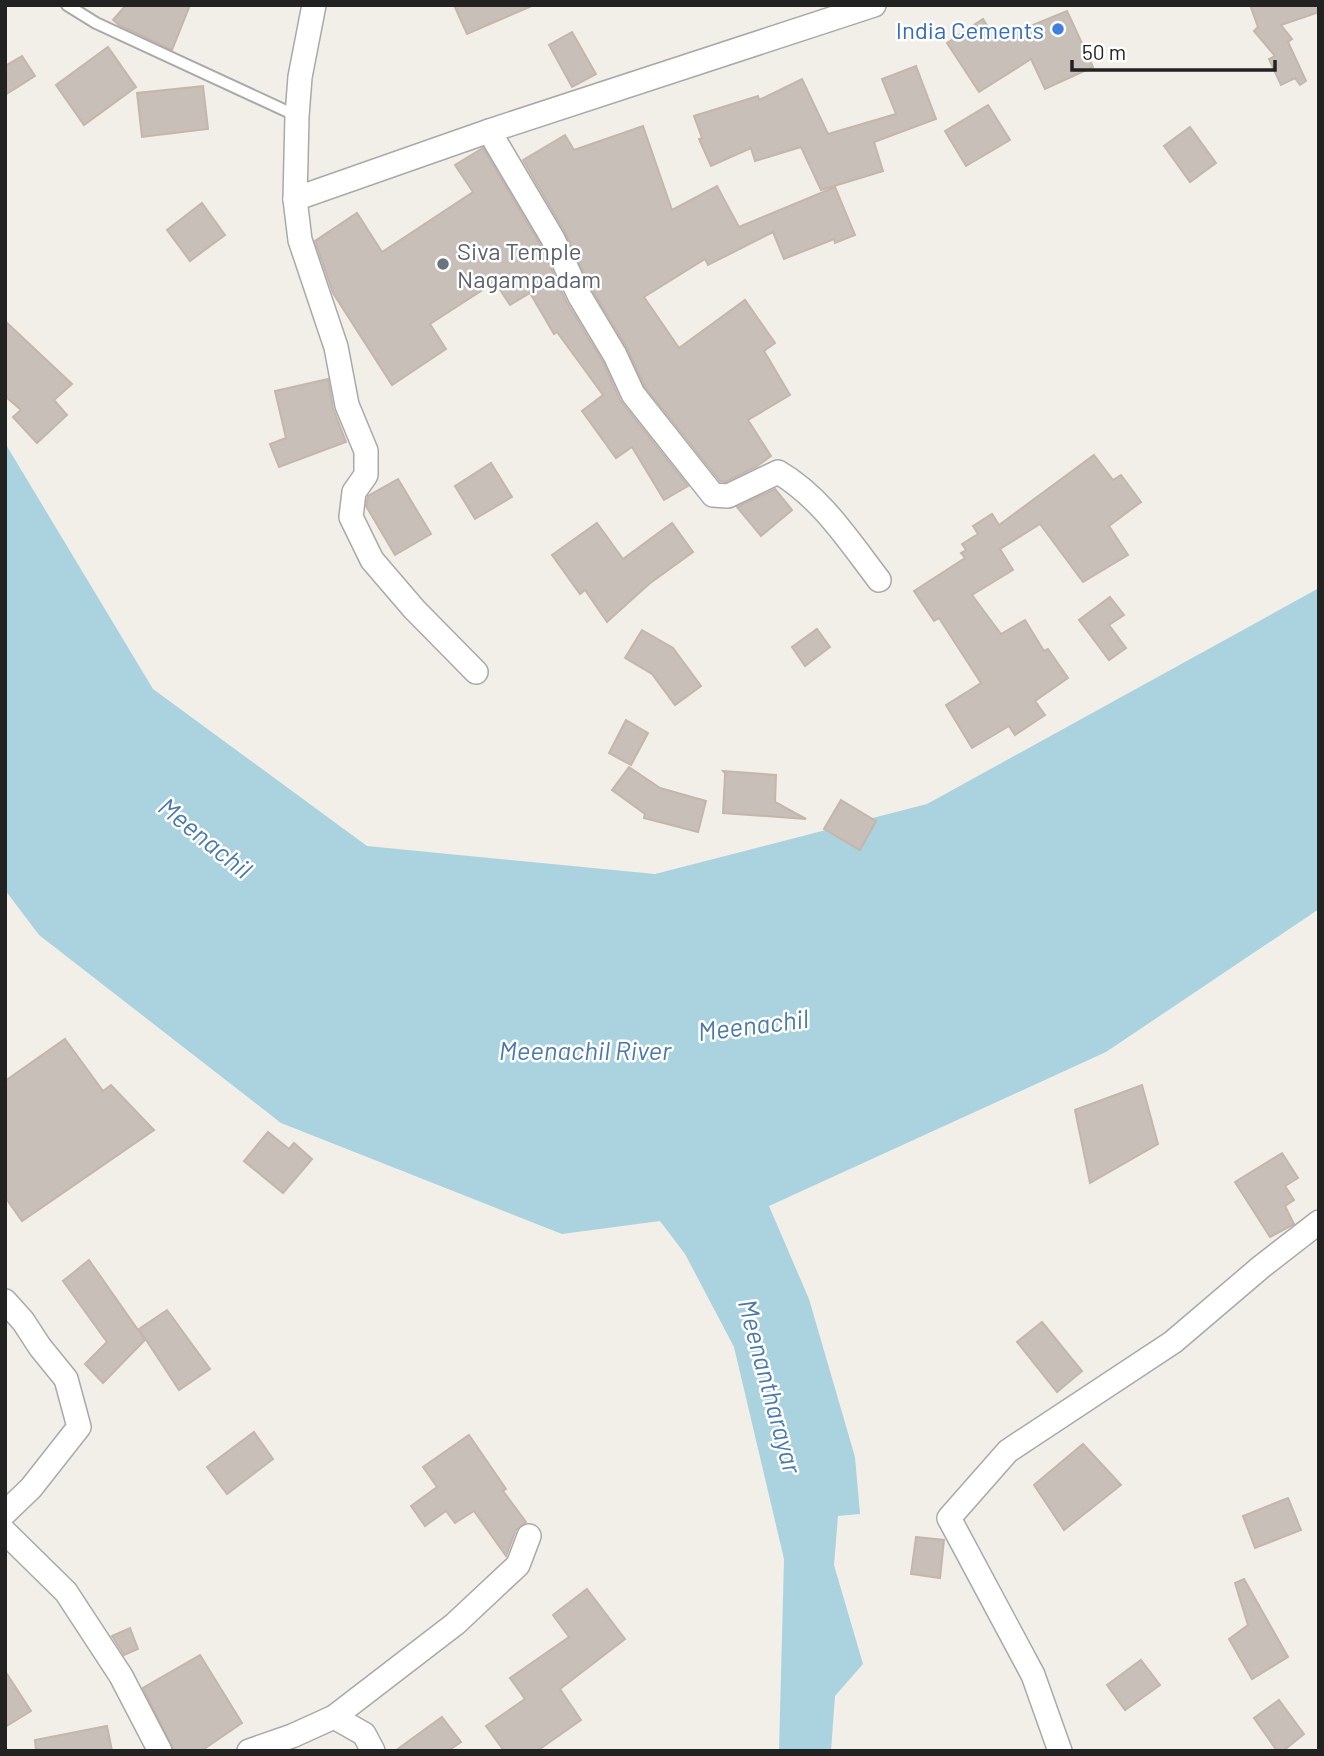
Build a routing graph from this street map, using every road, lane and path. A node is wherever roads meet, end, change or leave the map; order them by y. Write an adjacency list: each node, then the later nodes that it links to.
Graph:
1 (67, 5): 4 (lane)
2 (314, 5): 4 (street)
3 (874, 5): 5 (street)
4 (297, 116): 6 (street)
5 (489, 131): 6 (street); 7 (street)
6 (295, 199): 8 (street)
7 (879, 580)
8 (476, 673)
9 (1319, 1222): 18 (street)
10 (5, 1301): 11 (street)
11 (5, 1513)
12 (5, 1532): 15 (street)
13 (530, 1536): 14 (street)
14 (334, 1717): 16 (street); 17 (street)
15 (160, 1751)
16 (249, 1751)
17 (373, 1751)
18 (1060, 1751)

